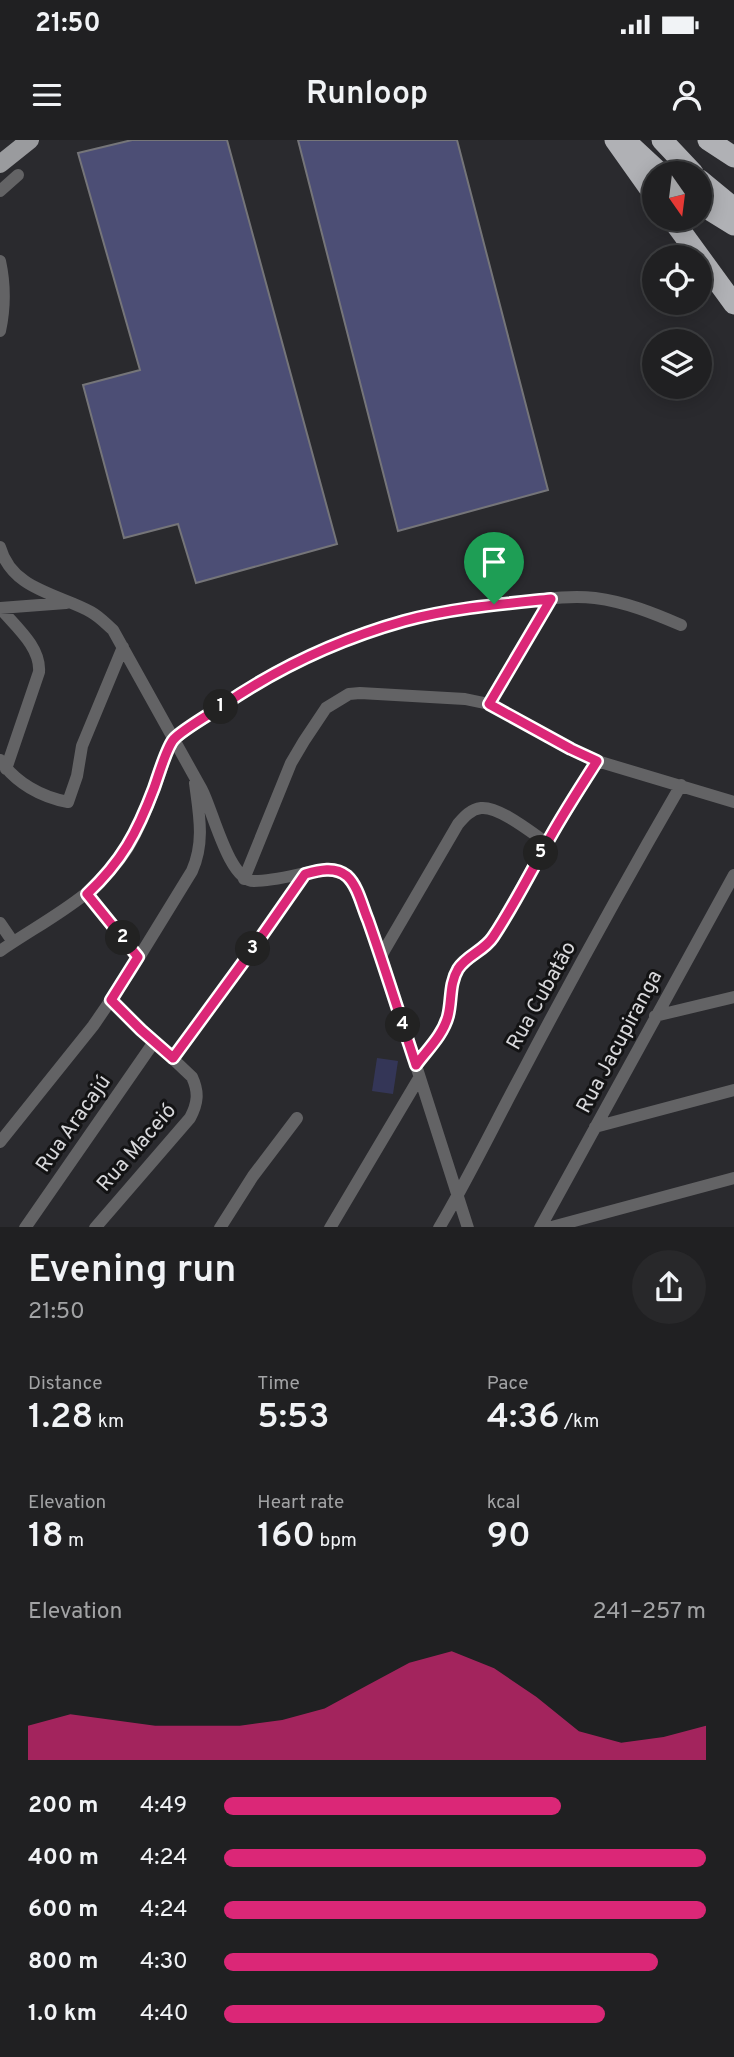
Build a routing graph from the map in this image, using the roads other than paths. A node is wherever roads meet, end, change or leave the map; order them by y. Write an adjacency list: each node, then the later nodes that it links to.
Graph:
1 (30, 140): 9 (main road)
2 (615, 140): 11 (highway)
3 (626, 140): 7 (highway)
4 (662, 140): 8 (highway)
5 (708, 140): 6 (highway)
6 (734, 157)
7 (648, 161)
8 (682, 161)
9 (0, 163)
10 (18, 175): 13 (street)
11 (642, 178)
12 (712, 190): 14 (highway)
13 (0, 191)
14 (734, 208)
15 (712, 211): 16 (highway)
16 (734, 225)
17 (681, 231): 19 (highway)
18 (0, 261): 20 (street)
19 (734, 304)
20 (0, 331)
21 (0, 548): 23 (street)
22 (551, 599): 25 (street); 27 (street); 28 (street)
23 (70, 603): 24 (street); 26 (street)
24 (0, 608): 30 (street)
25 (681, 625)
26 (123, 647): 28 (street); 30 (street)
27 (489, 704): 29 (street); 37 (street)
28 (173, 740): 31 (street); 38 (street)
29 (597, 761): 32 (street); 34 (street)
30 (3, 765)
31 (194, 776): 37 (street); 43 (street)
32 (681, 785): 33 (street); 55 (street, Rua Cubatão)
33 (734, 802)
34 (547, 843): 42 (street); 49 (street)
35 (305, 874): 37 (street); 42 (street); 48 (street)
36 (734, 876): 46 (street, Rua Jacupiranga)
37 (244, 879)
38 (87, 894): 40 (street); 43 (street)
39 (0, 923): 40 (street)
40 (13, 942): 41 (street)
41 (0, 951)
42 (381, 956): 49 (street)
43 (138, 957): 45 (street)
44 (734, 997): 46 (street)
45 (111, 1000): 47 (street, Rua Maceió); 53 (street)
46 (655, 1016): 52 (street, Rua Jacupiranga)
47 (154, 1042): 48 (street, Rua Maceió); 56 (street, Rua Aracajú)
48 (173, 1058): 57 (street, Rua Maceió)
49 (418, 1072): 55 (street); 59 (street)
50 (734, 1090): 52 (street)
51 (296, 1118): 58 (street)
52 (595, 1128): 62 (street, Rua Jacupiranga)
53 (0, 1142)
54 (734, 1178): 63 (street)
55 (458, 1196): 60 (street, Rua Cubatão); 61 (street)
56 (25, 1227)
57 (94, 1227)
58 (219, 1227)
59 (330, 1227)
60 (439, 1227)
61 (468, 1227)
62 (540, 1227)
63 (548, 1227)

